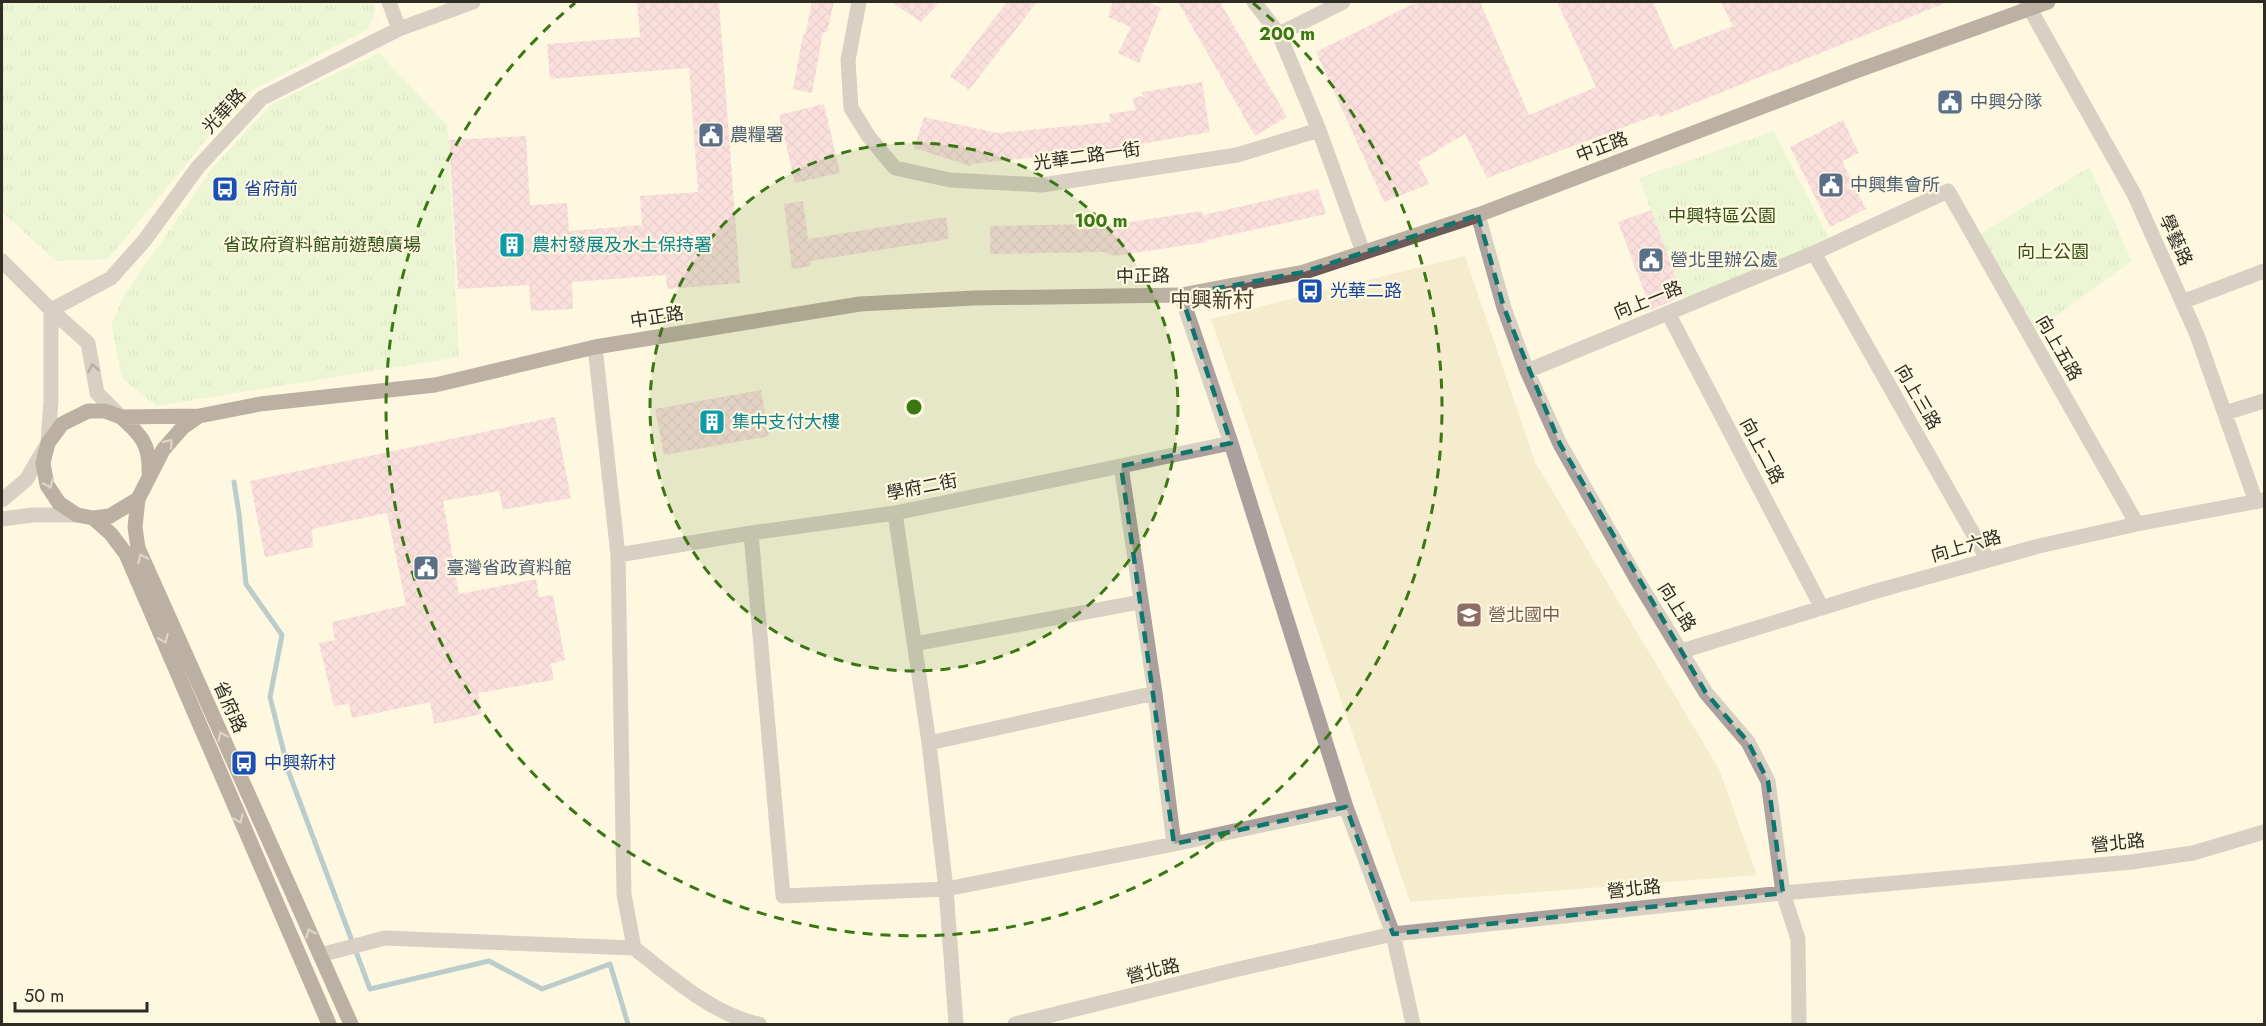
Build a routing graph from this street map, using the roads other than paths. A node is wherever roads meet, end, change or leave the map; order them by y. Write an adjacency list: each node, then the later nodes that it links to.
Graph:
1 (389, 2): 8 (street)
2 (473, 2): 8 (street, 光華路)
3 (859, 2): 10 (street, 光華二路一街)
4 (1254, 2): 9 (street)
5 (1343, 2): 9 (street)
6 (2048, 2): 7 (main road, 中正路)
7 (2027, 5): 12 (main road, 中正路); 18 (street, 學藝路)
8 (399, 29): 19 (street, 光華路)
9 (1279, 34): 10 (street)
10 (1319, 130): 13 (street)
11 (1948, 191): 14 (street, 向上一路); 38 (street, 向上五路)
12 (1478, 215): 13 (main road, 中正路); 22 (street, 向上路)
13 (1364, 252): 17 (main road, 中正路)
14 (1814, 253): 20 (street, 向上一路); 41 (street, 向上三路)
15 (2, 261): 19 (street)
16 (2265, 271): 18 (street)
17 (1180, 295): 21 (main road, 中正路); 28 (street)
18 (2182, 302): 24 (street, 學藝路)
19 (51, 310): 26 (street, one-way to 19); 27 (street)
20 (1668, 313): 22 (street, 向上一路); 43 (street, 向上二路)
21 (595, 347): 25 (main road, 中正路); 40 (street)
22 (1527, 370): 45 (street, 向上路)
23 (2265, 401): 24 (street)
24 (2225, 413): 33 (street, 學藝路)
25 (199, 416): 26 (main road, 中正路); 30 (main road, one-way to 25)
26 (121, 417): 27 (main road); 30 (main road)
27 (48, 442): 32 (street); 35 (main road, one-way to 35)
28 (1231, 443): 29 (street, 學府二街); 48 (street)
29 (1121, 466): 34 (street, 學府二街); 42 (street)
30 (148, 478): 31 (main road)
31 (138, 499): 36 (main road); 55 (main road, 省府路, one-way to 31)
32 (2, 500)
33 (2260, 501): 38 (street, 向上六路)
34 (895, 513): 39 (street, 學府二街); 44 (street)
35 (77, 514): 36 (main road); 37 (street)
36 (93, 518): 56 (main road, 省府路, one-way to 56)
37 (2, 519)
38 (2137, 524): 41 (street, 向上六路)
39 (751, 533): 40 (street, 學府二街); 51 (street)
40 (618, 555): 54 (street)
41 (1988, 560): 43 (street, 向上六路)
42 (1140, 602): 44 (street); 46 (street)
43 (1822, 608): 45 (street, 向上六路)
44 (914, 644): 47 (street)
45 (1682, 651): 52 (street, 向上路)
46 (1155, 693): 47 (street); 50 (street)
47 (929, 743): 51 (street)
48 (1346, 807): 50 (street); 53 (street)
49 (2265, 832): 52 (street, 營北路)
50 (1174, 844): 51 (street)
51 (946, 889): 59 (street)
52 (1783, 893): 53 (street, 營北路); 62 (street, 向上路)
53 (1393, 934): 60 (street, 營北路); 61 (street)
54 (633, 948): 55 (street); 58 (street)
55 (320, 955): 57 (main road, 省府路)
56 (329, 1024)
57 (351, 1024)
58 (759, 1024)
59 (956, 1024)
60 (1015, 1024)
61 (1413, 1024)
62 (1799, 1024)

